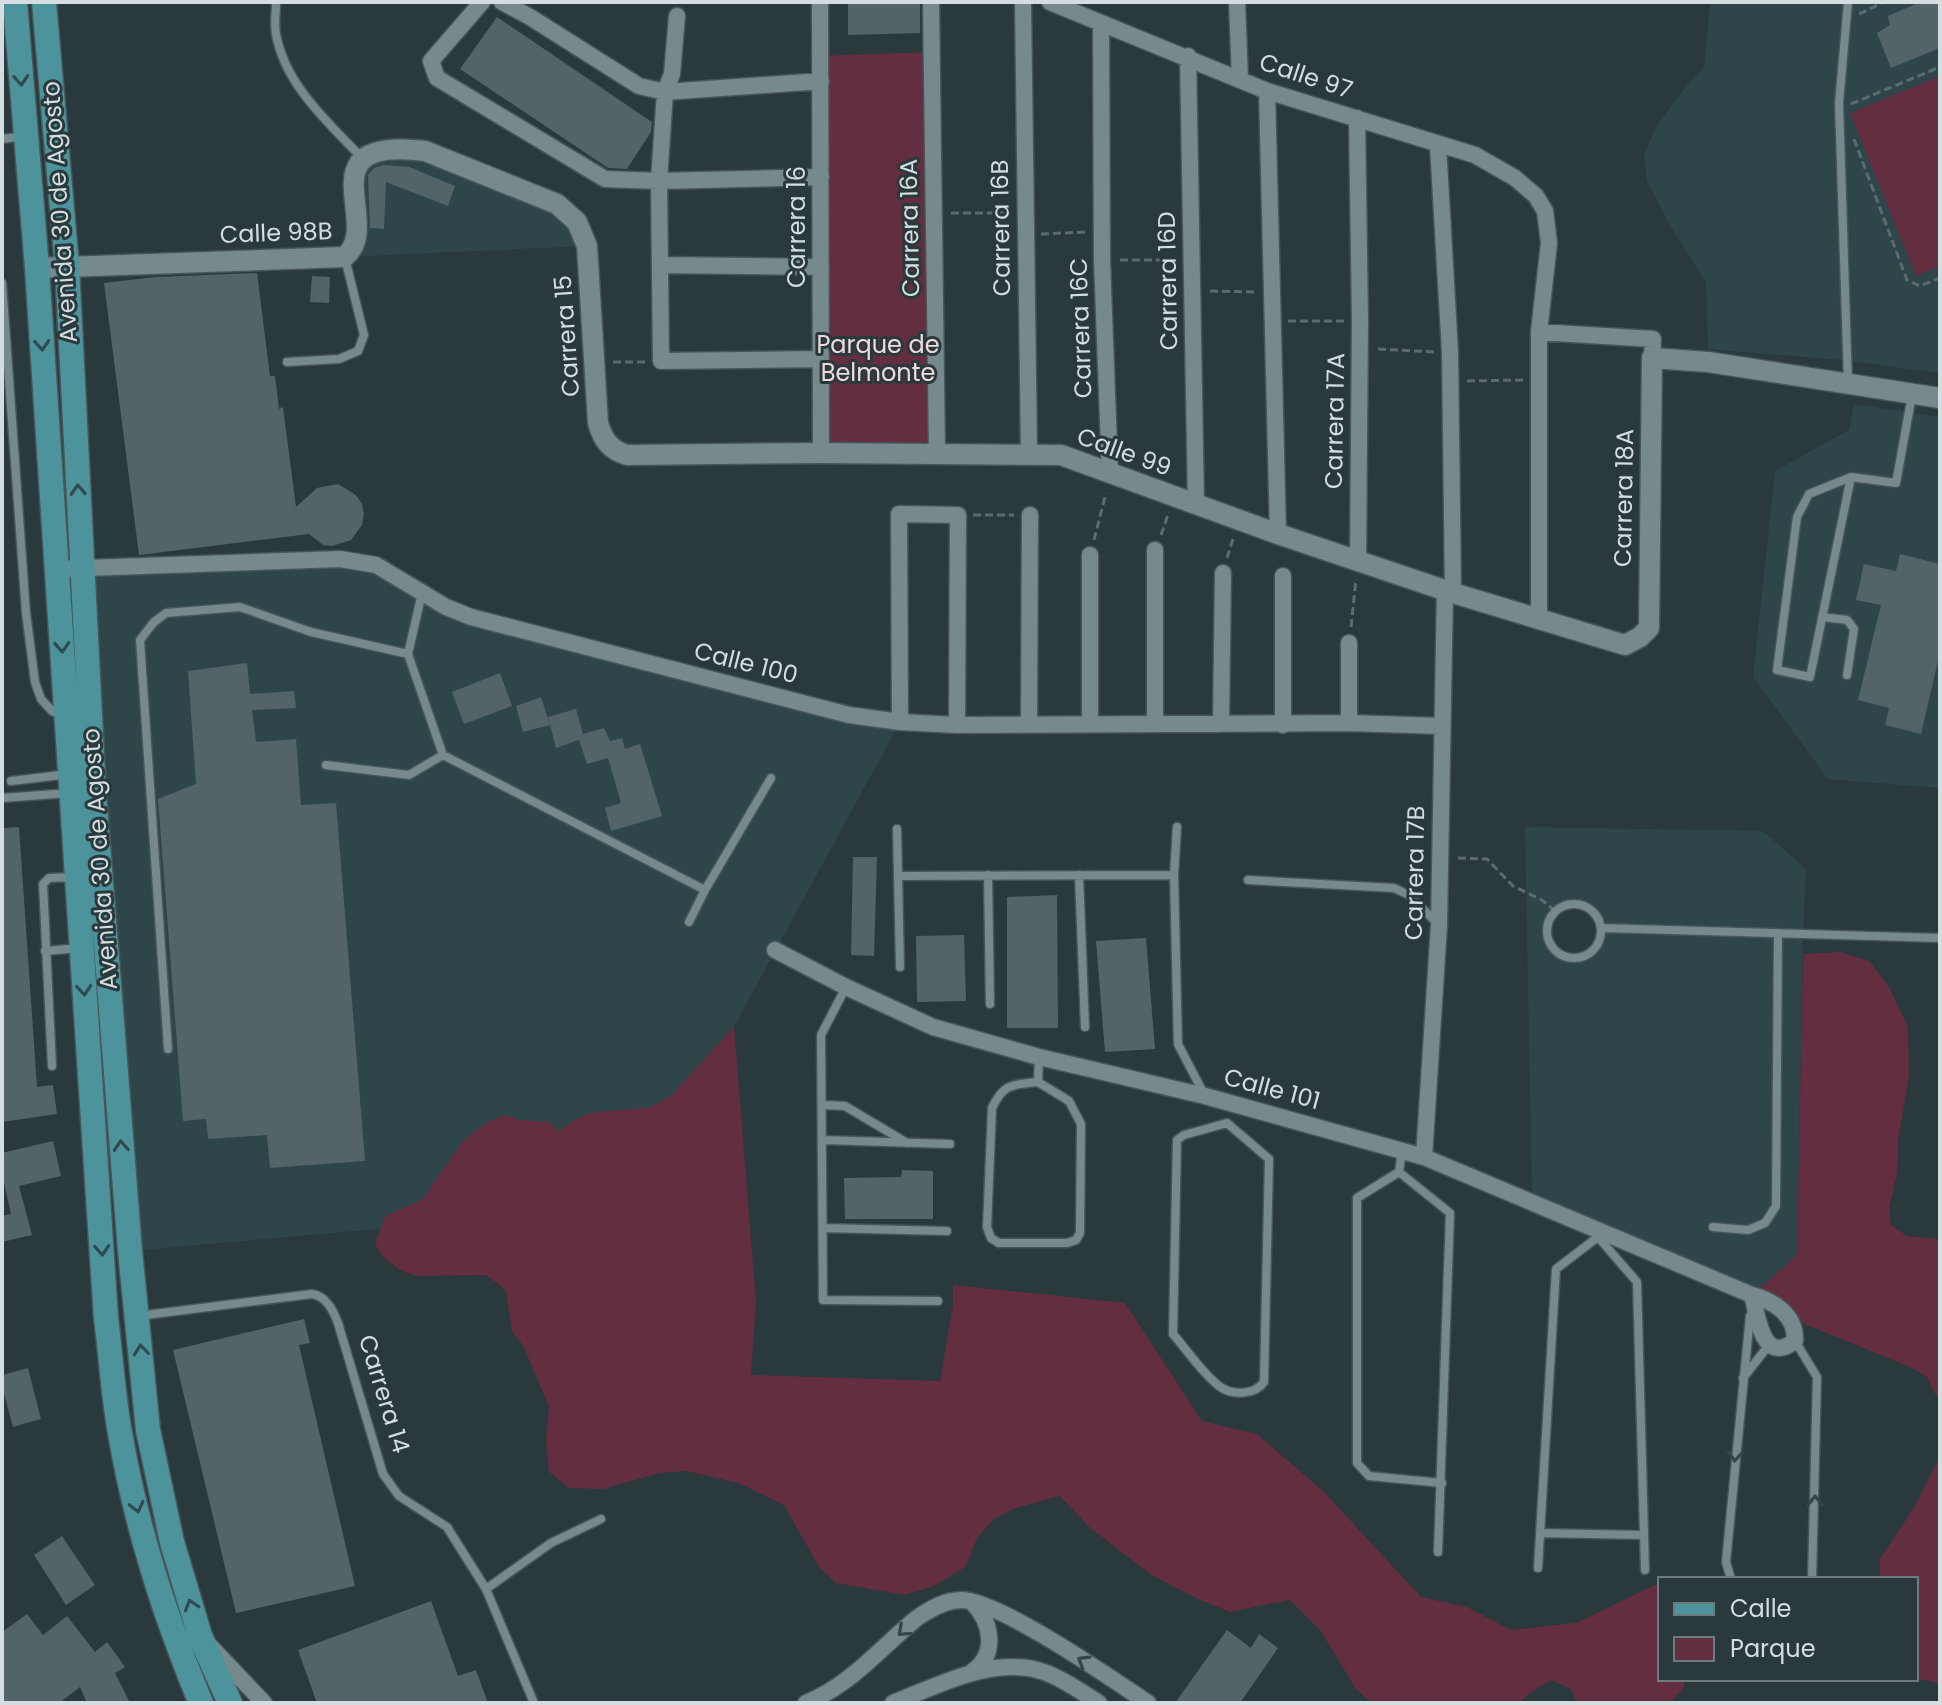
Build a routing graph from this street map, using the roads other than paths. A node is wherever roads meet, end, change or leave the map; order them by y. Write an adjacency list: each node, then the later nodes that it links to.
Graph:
1 (15, 2): 20 (main road, Avenida 30 de Agosto, one-way to 20)
2 (44, 2): 27 (main road, Avenida 30 de Agosto)
3 (276, 2): 22 (lane)
4 (482, 2): 24 (street)
5 (502, 2): 18 (street)
6 (820, 2): 16 (street, Carrera 16)
7 (931, 2): 41 (street, Carrera 16A)
8 (1023, 2): 40 (street, Carrera 16B)
9 (1050, 2): 13 (street, Calle 97)
10 (1237, 2): 15 (street)
11 (1848, 2): 35 (lane)
12 (677, 16): 18 (street)
13 (1101, 24): 14 (street, Calle 97); 42 (street, Carrera 16C)
14 (1188, 56): 15 (street, Calle 97); 44 (street, Carrera 16D)
15 (1240, 79): 17 (street, Calle 97)
16 (821, 81): 18 (street); 23 (street, Carrera 16)
17 (1267, 91): 19 (street, Calle 97); 46 (street)
18 (665, 92): 24 (street)
19 (1357, 118): 21 (street, Calle 97); 49 (street, Carrera 17A)
20 (14, 137): 29 (main road, Avenida 30 de Agosto)
21 (1438, 145): 31 (street, Calle 97); 54 (street, Carrera 17B)
22 (363, 159): 25 (street, Calle 98B); 38 (street, Carrera 15)
23 (821, 177): 24 (street); 28 (street, Carrera 16)
24 (659, 181): 26 (street)
25 (344, 257): 27 (street, Calle 98B); 34 (lane)
26 (660, 265): 28 (street); 33 (street)
27 (67, 266): 29 (street, Calle 98B); 50 (main road, Avenida 30 de Agosto, one-way to 27)
28 (821, 267): 33 (street, Carrera 16)
29 (37, 268): 51 (main road, Avenida 30 de Agosto, one-way to 51)
30 (2, 283): 62 (lane)
31 (1539, 332): 32 (street); 57 (street)
32 (1652, 349): 35 (street); 59 (street, Carrera 18A)
33 (820, 359): 39 (street, Carrera 16)
34 (287, 362)
35 (1848, 384): 36 (street)
36 (1912, 394): 37 (street); 43 (lane)
37 (1940, 398)
38 (598, 423): 39 (street, Calle 99)
39 (821, 453): 41 (street, Calle 99)
40 (1029, 453): 41 (street, Calle 99); 42 (street, Calle 99)
41 (937, 454)
42 (1110, 474): 44 (street, Calle 99)
43 (1851, 477): 56 (lane); 56 (lane)
44 (1196, 505): 46 (street, Calle 99)
45 (1030, 515): 69 (street)
46 (1278, 534): 49 (street, Calle 99)
47 (1155, 550): 66 (street)
48 (1090, 555): 65 (street)
49 (1358, 560): 54 (street, Calle 99)
50 (82, 568): 51 (street, Calle 100); 55 (street, Calle 100); 119 (main road, Avenida 30 de Agosto, one-way to 50)
51 (57, 569): 62 (main road, Avenida 30 de Agosto, one-way to 62)
52 (1223, 573): 67 (street)
53 (1283, 576): 70 (street)
54 (1449, 591): 57 (street, Calle 99); 71 (street, Carrera 17B)
55 (422, 593): 60 (lane); 63 (street, Calle 100)
56 (1822, 617): 61 (lane)
57 (1539, 620): 59 (street, Calle 99)
58 (1349, 643): 64 (street)
59 (1625, 645)
60 (408, 654): 72 (lane); 99 (lane)
61 (1847, 675)
62 (66, 717): 76 (main road, Avenida 30 de Agosto)
63 (900, 722): 68 (street, Calle 100); 68 (street)
64 (1349, 723): 70 (street, Calle 100); 71 (street, Calle 100)
65 (1090, 724): 66 (street, Calle 100); 69 (street, Calle 100)
66 (1155, 724): 67 (street, Calle 100)
67 (1221, 724): 70 (street, Calle 100)
68 (957, 725): 69 (street, Calle 100)
69 (1029, 725)
70 (1283, 725)
71 (1442, 726): 88 (street, Carrera 17B)
72 (443, 755): 73 (lane); 86 (lane)
73 (326, 765)
74 (771, 778): 86 (lane)
75 (11, 781): 76 (lane)
76 (69, 783): 77 (lane); 84 (main road, Avenida 30 de Agosto)
77 (2, 798)
78 (1177, 827): 82 (lane)
79 (897, 829): 83 (lane)
80 (988, 875): 81 (lane); 83 (lane); 97 (lane)
81 (1079, 875): 82 (lane); 98 (lane)
82 (1174, 875): 103 (lane)
83 (898, 876): 95 (lane)
84 (76, 877): 92 (main road, Avenida 30 de Agosto); 94 (lane)
85 (1248, 880): 88 (lane)
86 (705, 890): 87 (lane)
87 (689, 922)
88 (1439, 925): 111 (street, Carrera 17B)
89 (1602, 928): 89 (lane); 90 (lane)
90 (1778, 933): 91 (lane); 113 (lane)
91 (1940, 938)
92 (81, 947): 94 (lane); 137 (main road, Avenida 30 de Agosto, one-way to 137)
93 (775, 950): 96 (street, Calle 101)
94 (45, 951): 101 (lane)
95 (900, 967)
96 (846, 987): 100 (street, Calle 101); 105 (lane)
97 (990, 1004)
98 (1085, 1027)
99 (168, 1049)
100 (1039, 1057): 102 (lane); 103 (street, Calle 101)
101 (52, 1066)
102 (1038, 1082): 102 (lane)
103 (1205, 1096): 104 (street, Calle 101)
104 (1228, 1103): 106 (lane); 110 (street, Calle 101)
105 (823, 1105): 107 (lane); 108 (lane)
106 (1227, 1123): 106 (lane)
107 (823, 1140): 108 (lane); 114 (lane)
108 (907, 1143): 109 (lane)
109 (950, 1144)
110 (1402, 1151): 111 (street, Calle 101); 112 (lane)
111 (1424, 1157): 116 (street, Calle 101)
112 (1399, 1172): 124 (lane); 124 (lane)
113 (1713, 1227)
114 (823, 1228): 115 (lane); 118 (lane)
115 (947, 1231)
116 (1599, 1234): 117 (street, Calle 101); 126 (lane); 127 (lane)
117 (1752, 1295): 121 (street, Calle 101); 122 (street)
118 (938, 1301)
119 (137, 1316): 133 (lane, Carrera 14); 135 (main road, Avenida 30 de Agosto, one-way to 119)
120 (1750, 1316): 123 (lane)
121 (1795, 1341): 122 (street); 132 (lane, one-way to 121)
122 (1769, 1345): 123 (lane)
123 (1742, 1378): 131 (lane, one-way to 131)
124 (1442, 1483): 128 (lane)
125 (601, 1519): 133 (lane)
126 (1540, 1533): 127 (lane); 129 (lane)
127 (1642, 1535): 130 (lane)
128 (1438, 1552)
129 (1538, 1568)
130 (1645, 1570)
131 (1730, 1577)
132 (1812, 1577)
133 (486, 1589): 140 (lane, Carrera 14)
134 (971, 1602): 136 (street); 141 (street, one-way to 141); 144 (street, one-way to 134)
135 (200, 1636): 138 (main road, Avenida 30 de Agosto); 139 (street)
136 (965, 1677): 142 (street); 143 (street)
137 (201, 1703)
138 (230, 1703)
139 (264, 1703)
140 (534, 1703)
141 (806, 1703)
142 (893, 1703)
143 (1099, 1703)
144 (1148, 1703)

